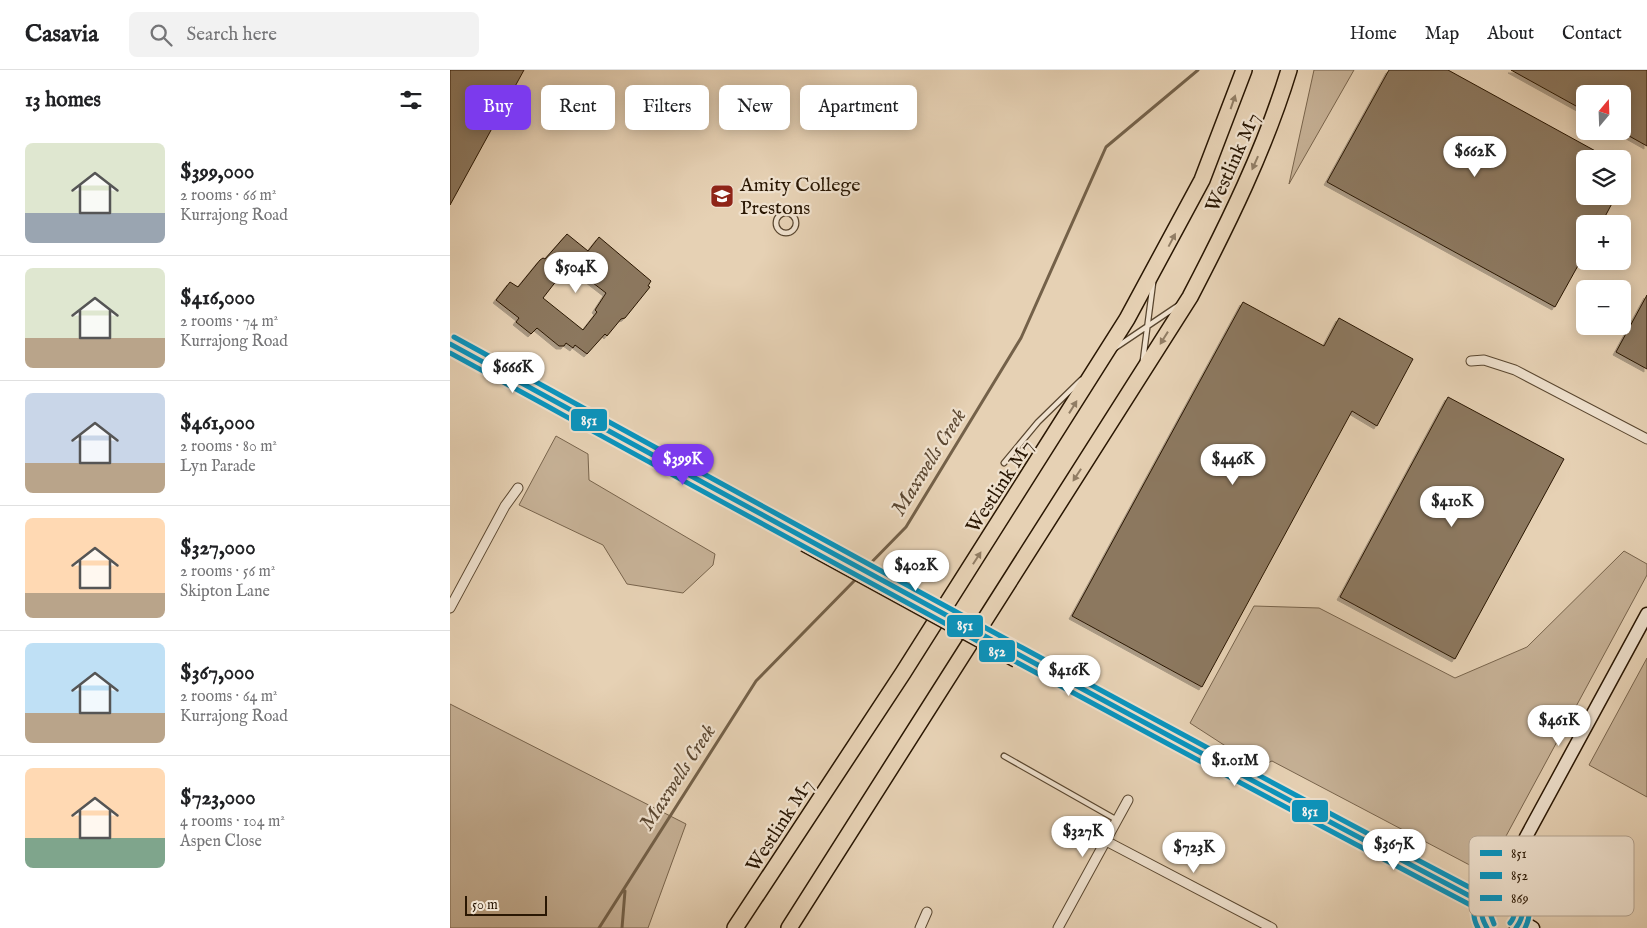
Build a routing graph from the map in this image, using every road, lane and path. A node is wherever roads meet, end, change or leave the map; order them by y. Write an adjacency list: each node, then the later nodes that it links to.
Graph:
1 (1244, 70): 4 (highway, Westlink M7, one-way to 1)
2 (1290, 70): 5 (highway, Westlink M7, one-way to 5)
3 (797, 224): 3 (lane)
4 (1154, 272): 6 (lane); 9 (highway, Westlink M7)
5 (1190, 297): 6 (lane); 11 (highway, Westlink M7, one-way to 11)
6 (1149, 326): 9 (lane); 11 (lane)
7 (450, 344): 15 (main road)
8 (450, 352): 15 (main road)
9 (1106, 355): 13 (lane); 19 (highway, Westlink M7, one-way to 9)
10 (1471, 361): 12 (street)
11 (1141, 375): 18 (highway, Westlink M7, one-way to 18)
12 (1647, 439)
13 (1004, 463)
14 (518, 488): 16 (street)
15 (806, 542): 25 (main road)
16 (450, 608)
17 (1647, 614): 23 (main road)
18 (957, 664): 31 (highway, Westlink M7); 32 (highway)
19 (903, 673): 29 (highway, Westlink M7); 30 (highway)
20 (1004, 756): 22 (lane)
21 (1128, 800): 22 (street)
22 (1117, 820): 24 (street)
23 (1527, 836)
24 (1106, 841): 34 (street); 35 (street)
25 (1469, 896)
26 (927, 912): 33 (street)
27 (1481, 916): 36 (main road)
28 (1518, 925): 37 (main road)
29 (735, 928)
30 (747, 928)
31 (789, 928)
32 (798, 928)
33 (920, 928)
34 (1058, 928)
35 (1272, 928)
36 (1487, 928)
37 (1533, 928)

